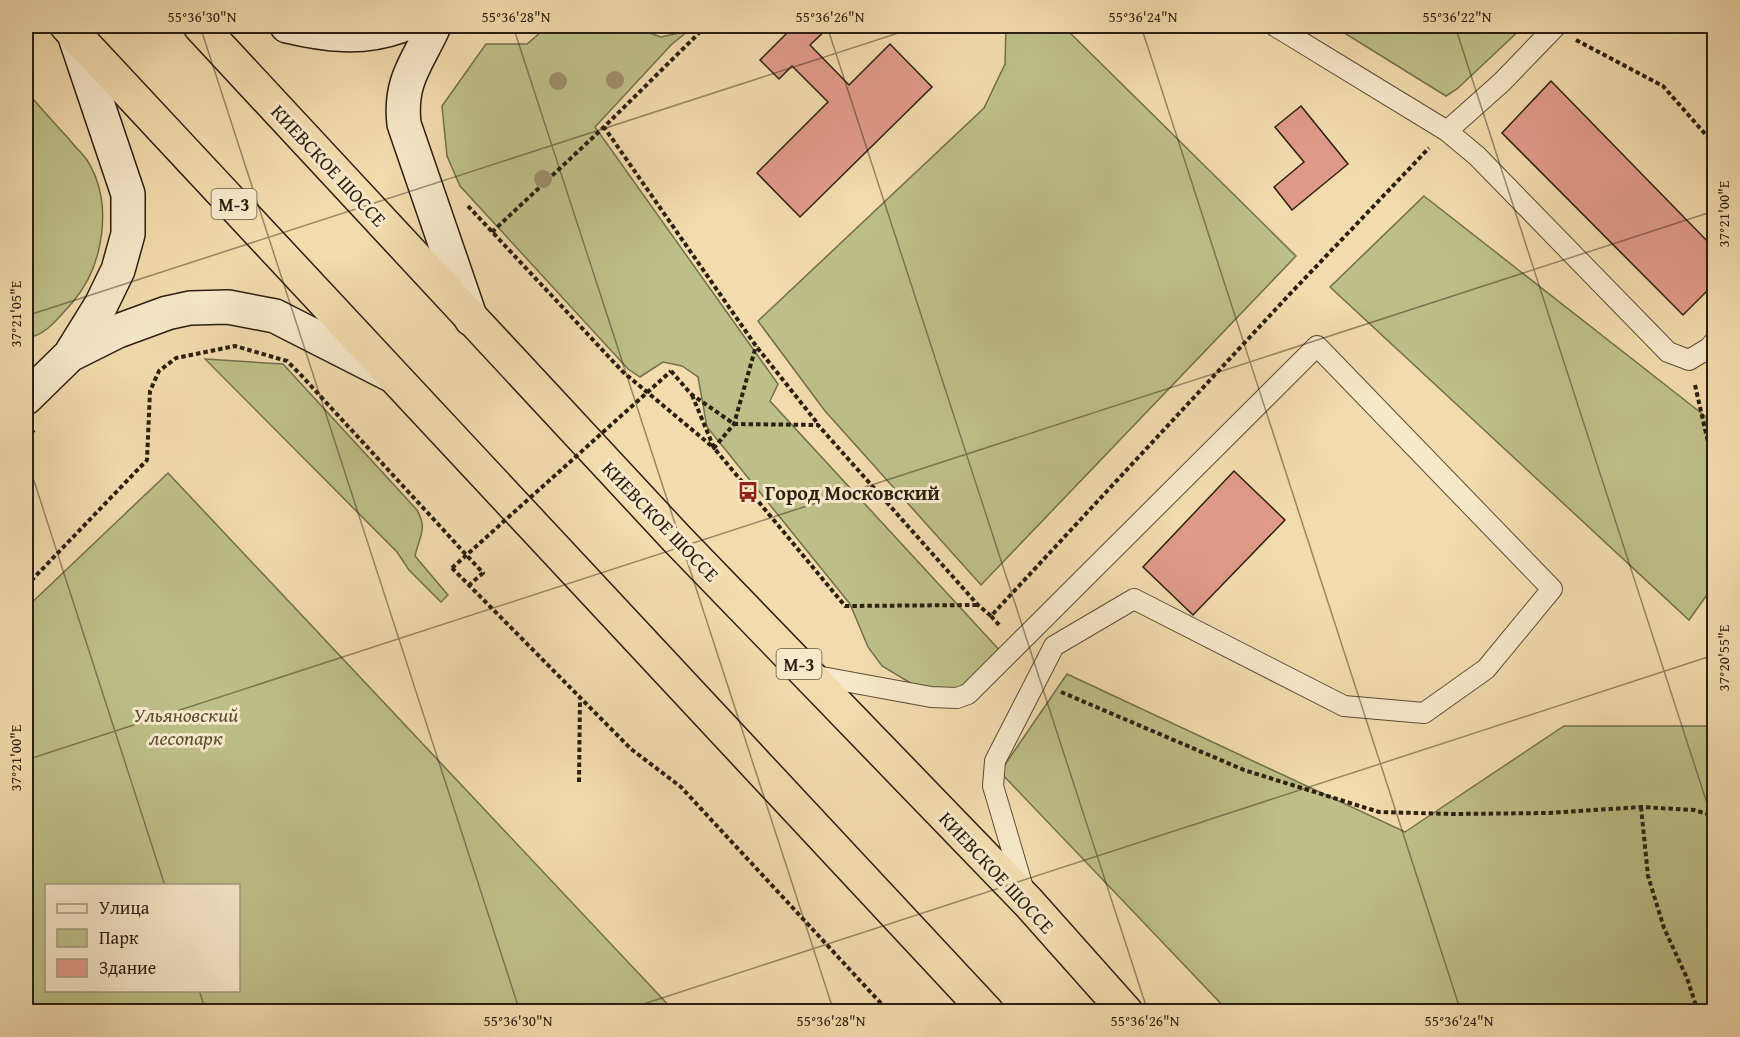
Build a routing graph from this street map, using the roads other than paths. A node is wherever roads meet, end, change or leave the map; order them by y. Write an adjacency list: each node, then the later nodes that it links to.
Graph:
1 (200, 26): 9 (highway, КИЕВСКОЕ ШОССЕ / М-3)
2 (287, 26): 3 (main road)
3 (400, 26)
4 (434, 26): 9 (main road)
5 (1275, 26): 8 (lane)
6 (1555, 26): 8 (lane)
7 (70, 28): 11 (main road); 12 (highway, М-3)
8 (1447, 130): 10 (lane)
9 (471, 319): 14 (highway, КИЕВСКОЕ ШОССЕ / М-3)
10 (1714, 342)
11 (70, 356): 12 (main road); 13 (main road)
12 (395, 377): 16 (highway, М-3)
13 (32, 396)
14 (810, 675): 15 (highway, КИЕВСКОЕ ШОССЕ / М-3); 15 (lane)
15 (1028, 902): 17 (highway, КИЕВСКОЕ ШОССЕ / М-3)
16 (987, 1011)
17 (1126, 1011)

